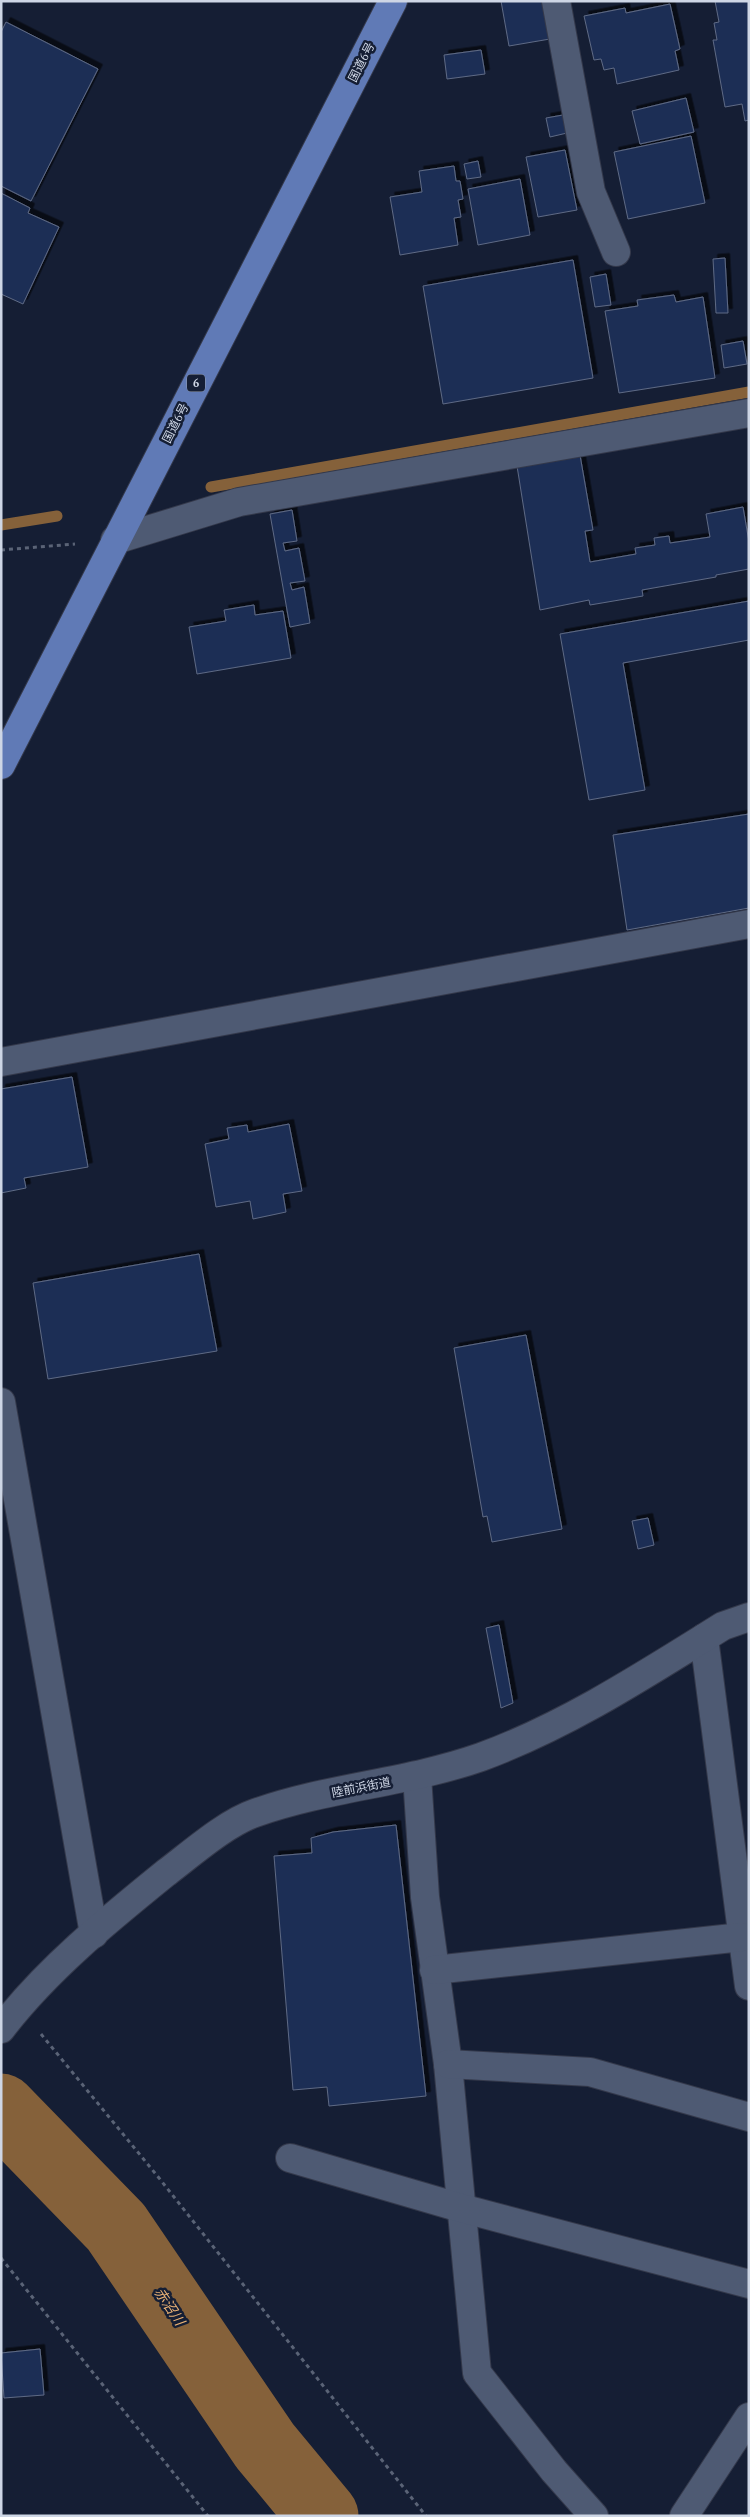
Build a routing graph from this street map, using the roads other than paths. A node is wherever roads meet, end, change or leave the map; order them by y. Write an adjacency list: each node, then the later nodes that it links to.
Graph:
1 (393, 1): 5 (highway, 国道6号 / 6)
2 (556, 1): 3 (street)
3 (616, 252)
4 (749, 414): 5 (street)
5 (115, 540): 6 (highway, 国道6号 / 6)
6 (1, 765)
7 (749, 924): 8 (street)
8 (1, 1062)
9 (1, 1402): 13 (street)
10 (749, 1617): 11 (street, 陸前浜街道)
11 (704, 1638): 12 (street, 陸前浜街道); 14 (street)
12 (417, 1776): 13 (street, 陸前浜街道); 15 (street)
13 (94, 1934): 17 (street, 陸前浜街道)
14 (742, 1937): 15 (street); 16 (street)
15 (434, 1970): 18 (street)
16 (749, 1986)
17 (11, 2017)
18 (448, 2064): 19 (street); 21 (street)
19 (749, 2117)
20 (290, 2158): 21 (street)
21 (461, 2208): 22 (street); 24 (street)
22 (749, 2284)
23 (749, 2417): 25 (street)
24 (594, 2516)
25 (684, 2516)

